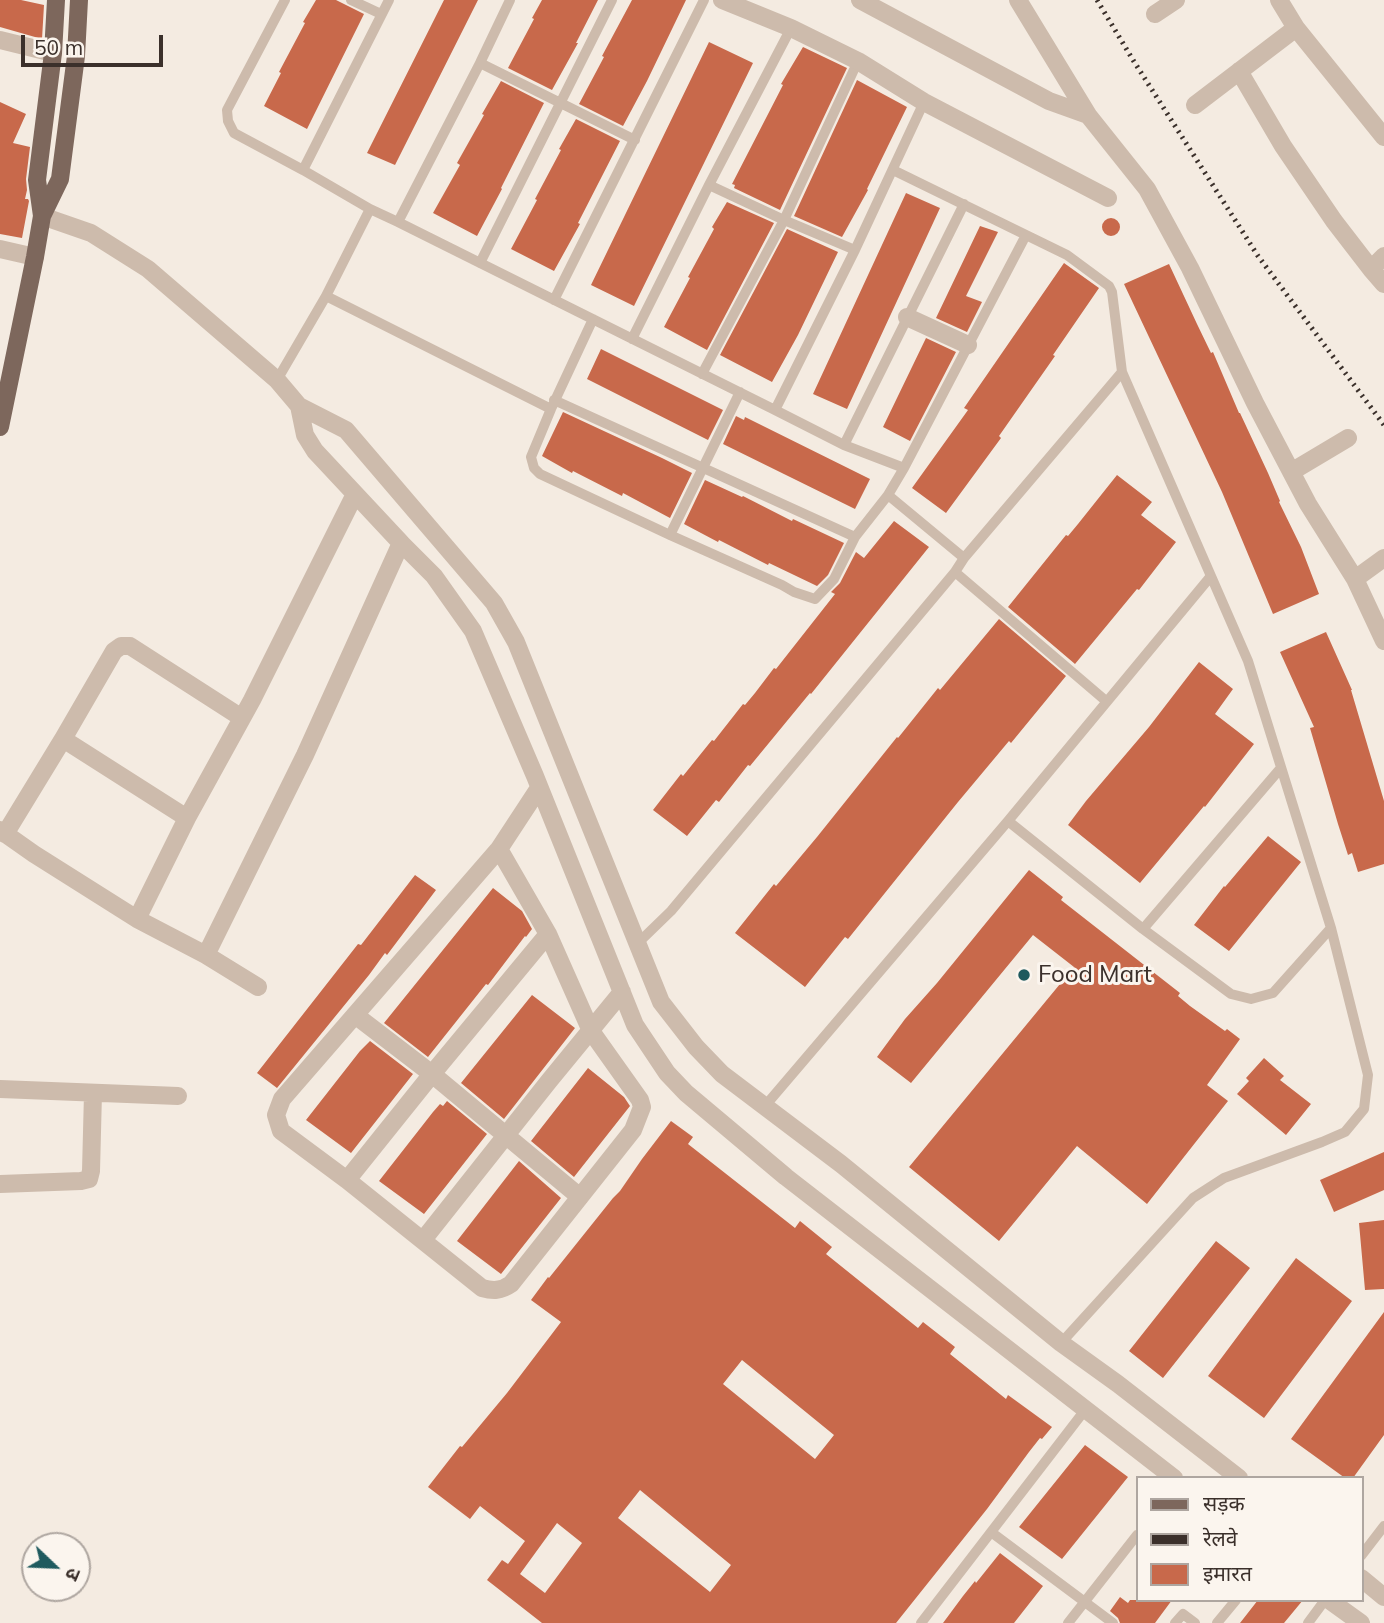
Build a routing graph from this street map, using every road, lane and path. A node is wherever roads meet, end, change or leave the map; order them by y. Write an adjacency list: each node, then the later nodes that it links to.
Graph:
1 (56, 0): 21 (main road)
2 (285, 0): 31 (lane)
3 (351, 0): 16 (lane)
4 (389, 0): 16 (lane)
5 (510, 0): 23 (lane)
6 (612, 0): 25 (lane)
7 (704, 0): 30 (lane)
8 (722, 0): 18 (street)
9 (860, 0): 17 (street)
10 (894, 0): 17 (street)
11 (1018, 0): 28 (street)
12 (1175, 0): 15 (street)
13 (1279, 0): 19 (street)
14 (82, 3): 37 (main road)
15 (1155, 14)
16 (381, 15): 31 (lane)
17 (900, 21): 28 (street)
18 (791, 28): 22 (street); 33 (lane)
19 (1296, 28): 24 (street); 29 (street)
20 (0, 40): 21 (street)
21 (52, 53): 37 (main road)
22 (858, 61): 26 (street); 38 (lane)
23 (480, 63): 25 (lane); 39 (lane)
24 (1240, 71): 27 (street); 44 (street)
25 (561, 102): 30 (lane); 45 (lane)
26 (924, 102): 32 (lane); 34 (street)
27 (1195, 105)
28 (1088, 115): 66 (street)
29 (1384, 137)
30 (635, 140): 48 (lane)
31 (303, 170): 36 (lane)
32 (893, 170): 35 (lane); 42 (lane)
33 (709, 185): 38 (lane); 51 (lane)
34 (1108, 198)
35 (964, 204): 40 (lane); 49 (lane)
36 (370, 209): 39 (lane); 47 (lane)
37 (42, 216): 43 (main road); 56 (street)
38 (784, 220): 42 (lane); 55 (lane)
39 (398, 222): 45 (lane)
40 (1026, 235): 52 (lane); 54 (lane)
41 (0, 249): 43 (street)
42 (855, 250): 60 (lane)
43 (35, 257): 53 (main road)
44 (1378, 262): 46 (street)
45 (480, 263): 48 (lane)
46 (1384, 284)
47 (326, 296): 56 (lane); 58 (lane)
48 (554, 300): 50 (lane)
49 (907, 317): 52 (street); 63 (lane)
50 (593, 319): 51 (lane); 58 (lane)
51 (632, 339): 55 (lane)
52 (968, 345): 65 (lane)
53 (7, 351): 61 (main road)
54 (1122, 372): 72 (lane); 75 (lane)
55 (702, 374): 57 (lane)
56 (277, 380): 59 (street)
57 (740, 392): 60 (lane); 64 (lane)
58 (552, 404): 64 (lane); 69 (lane)
59 (299, 406): 67 (street); 91 (street)
60 (775, 410): 63 (lane)
61 (0, 427)
62 (1348, 438): 66 (street)
63 (844, 444): 65 (lane)
64 (703, 467): 69 (lane); 70 (lane)
65 (904, 468): 68 (lane)
66 (1290, 472): 76 (street)
67 (355, 495): 71 (street); 79 (street)
68 (888, 495): 70 (lane); 72 (lane)
69 (670, 536): 70 (lane)
70 (855, 537)
71 (401, 543): 82 (street); 92 (street)
72 (964, 558): 74 (lane)
73 (1384, 558): 76 (street)
74 (954, 572): 78 (lane); 91 (lane)
75 (1211, 576): 78 (lane); 81 (lane)
76 (1355, 579): 77 (street)
77 (1384, 641)
78 (1106, 701): 84 (lane)
79 (242, 718): 80 (street); 83 (street)
80 (63, 739): 83 (street); 85 (street)
81 (1280, 769): 88 (lane); 89 (lane)
82 (540, 788): 86 (street); 94 (street)
83 (187, 818): 87 (street)
84 (1008, 821): 89 (lane); 101 (lane)
85 (3, 832): 87 (street)
86 (499, 849): 90 (street); 95 (street)
87 (136, 919): 92 (street)
88 (1331, 928): 89 (lane); 107 (lane)
89 (1143, 929)
90 (548, 934): 96 (street); 97 (street)
91 (637, 945): 101 (street)
92 (206, 955): 93 (street)
93 (258, 987)
94 (622, 992): 96 (street); 108 (street)
95 (355, 1015): 97 (street); 103 (street)
96 (591, 1031): 102 (street); 105 (street)
97 (432, 1074): 102 (street); 103 (street)
98 (0, 1089): 99 (street)
99 (93, 1093): 100 (street); 104 (street)
100 (178, 1096)
101 (765, 1106): 107 (street)
102 (506, 1136): 105 (street); 106 (street)
103 (347, 1180): 106 (street)
104 (0, 1184)
105 (580, 1197): 106 (street)
106 (423, 1240)
107 (1061, 1343): 110 (street)
108 (1085, 1410): 109 (street); 112 (lane)
109 (1171, 1476)
110 (1236, 1476)
111 (1384, 1526): 114 (lane)
112 (991, 1532): 117 (lane); 121 (lane)
113 (1136, 1536): 117 (lane)
114 (1363, 1553)
115 (1363, 1580): 116 (street)
116 (1384, 1597)
117 (1086, 1601): 122 (lane); 123 (lane)
118 (1234, 1602): 126 (lane)
119 (1325, 1602): 127 (lane)
120 (1330, 1602): 128 (street)
121 (921, 1623)
122 (1068, 1623)
123 (1113, 1623)
124 (1175, 1623): 125 (lane)
125 (1195, 1623)
126 (1217, 1623)
127 (1308, 1623)
128 (1361, 1623)

